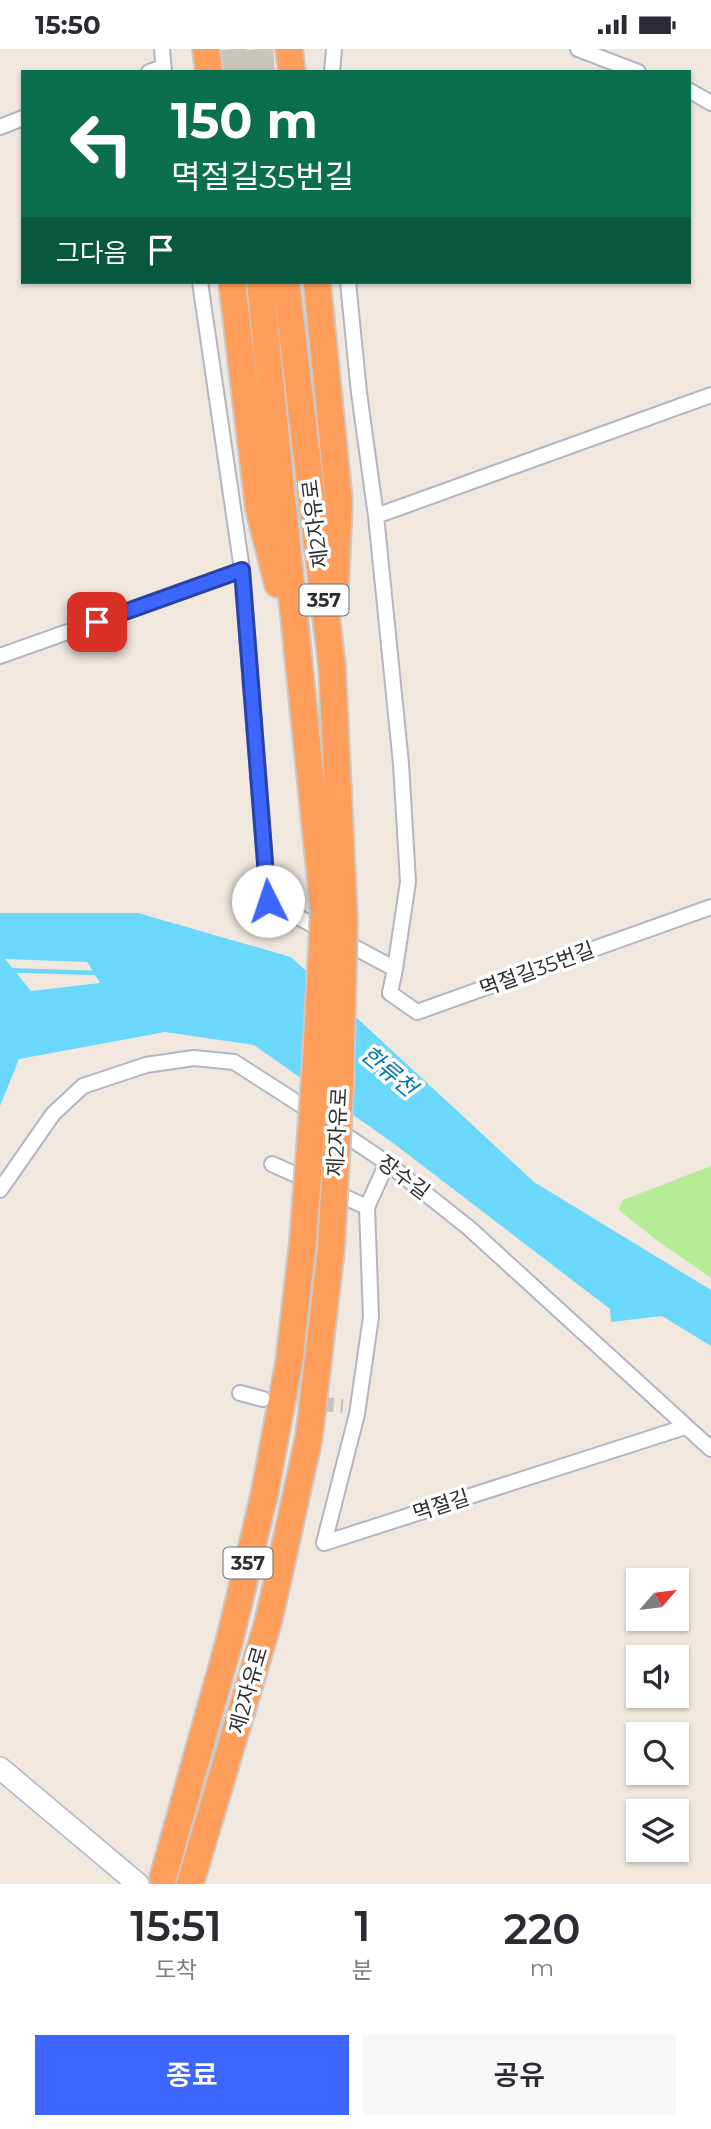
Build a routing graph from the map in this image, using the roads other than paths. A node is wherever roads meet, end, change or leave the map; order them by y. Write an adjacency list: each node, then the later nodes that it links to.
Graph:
1 (162, 49): 6 (street)
2 (206, 49): 7 (highway)
3 (289, 49): 8 (highway)
4 (334, 49): 9 (street)
5 (578, 49): 10 (street)
6 (159, 70)
7 (209, 70)
8 (292, 70)
9 (332, 70)
10 (633, 70)
11 (691, 92): 12 (street)
12 (711, 103)
13 (21, 119): 14 (street)
14 (0, 127)
15 (200, 284): 23 (street)
16 (232, 284): 26 (highway)
17 (260, 284): 26 (highway)
18 (286, 284): 25 (highway, 제2자유로 / 357)
19 (317, 284): 25 (highway)
20 (348, 284): 22 (street)
21 (711, 394): 22 (street)
22 (376, 516): 29 (street)
23 (242, 570): 24 (street); 29 (street)
24 (0, 656)
25 (332, 666): 28 (highway, 제2자유로 / 357)
26 (301, 677): 28 (highway)
27 (711, 907): 29 (street, 멱절길35번길)
28 (334, 915): 41 (highway, 제2자유로 / 357, bridge); 42 (highway, 제2자유로 / 357, bridge)
29 (394, 969)
30 (387, 1163): 32 (street, 장수길); 33 (street); 38 (street, 장수길)
31 (272, 1164): 33 (street)
32 (0, 1190)
33 (367, 1207): 37 (street)
34 (240, 1394): 35 (street)
35 (263, 1399)
36 (343, 1406): 37 (street)
37 (357, 1414): 38 (street, 멱절길)
38 (685, 1427): 39 (street, 장수길)
39 (711, 1449)
40 (0, 1768): 41 (street)
41 (150, 1881)
42 (190, 1884)

